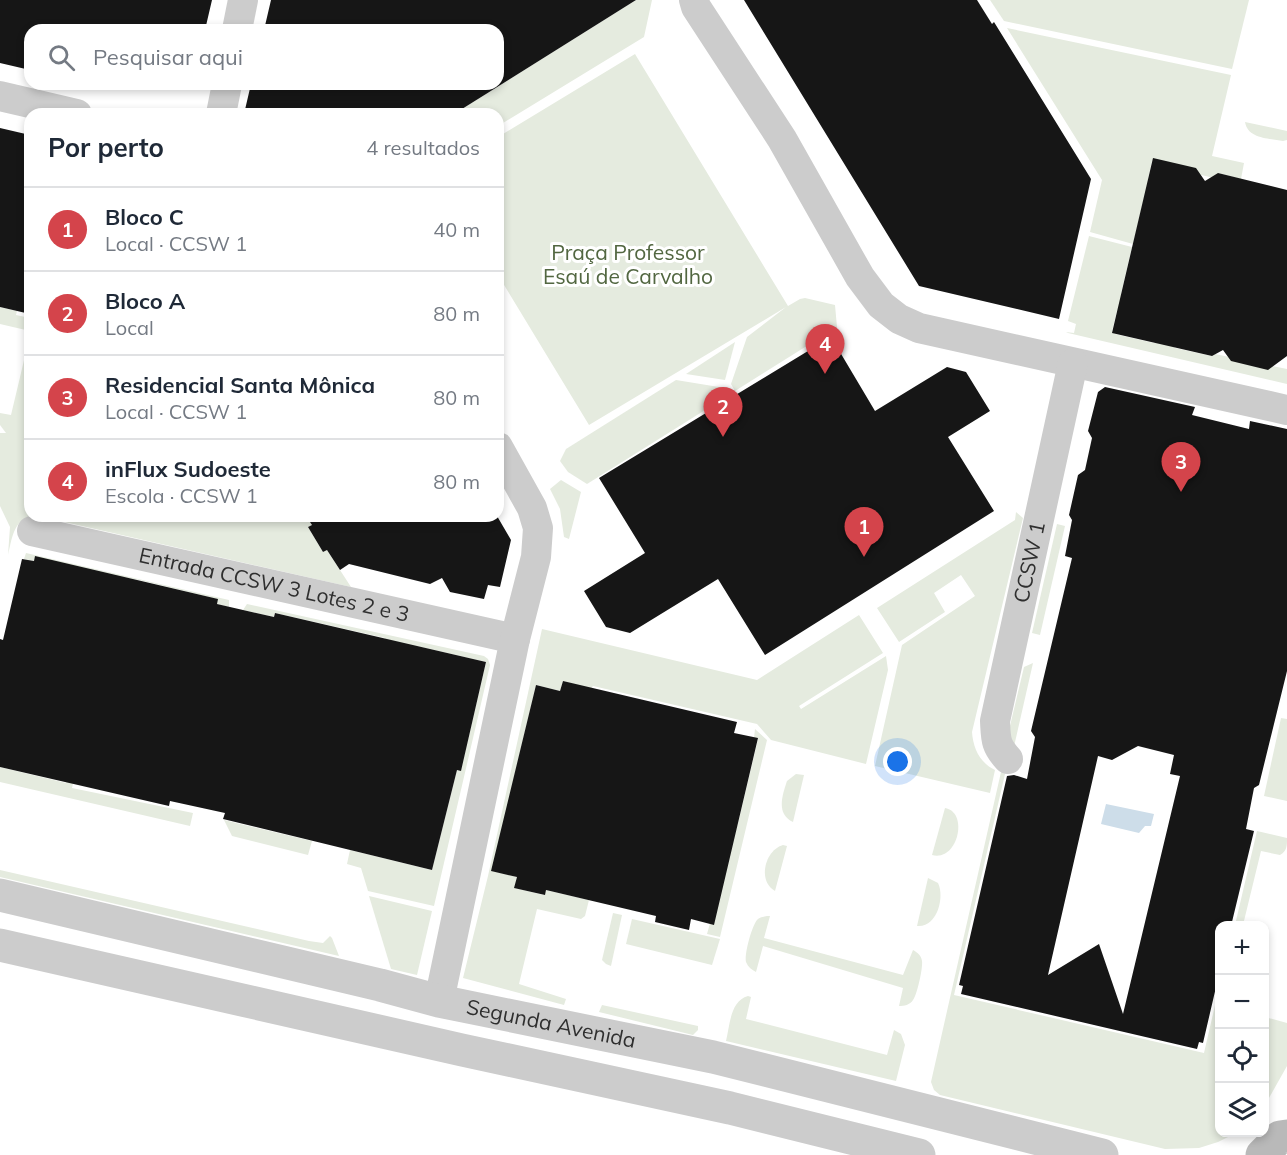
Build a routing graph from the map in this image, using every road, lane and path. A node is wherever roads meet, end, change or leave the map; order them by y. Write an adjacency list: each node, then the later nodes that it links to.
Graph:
1 (243, 0): 3 (street)
2 (694, 0): 8 (street)
3 (238, 24)
4 (226, 90): 7 (street)
5 (0, 96): 6 (street)
6 (51, 108)
7 (222, 108)
8 (1073, 363): 9 (street); 13 (street, CCSW 1)
9 (1287, 410)
10 (504, 458): 12 (street)
11 (32, 531): 12 (street, Entrada CCSW 3 Lotes 2 e 3)
12 (515, 639): 16 (street)
13 (1008, 759)
14 (0, 895): 16 (street, Segunda Avenida)
15 (0, 945): 17 (street, Segunda Avenida)
16 (439, 1001): 18 (street, Segunda Avenida)
17 (920, 1155)
18 (1102, 1155)

